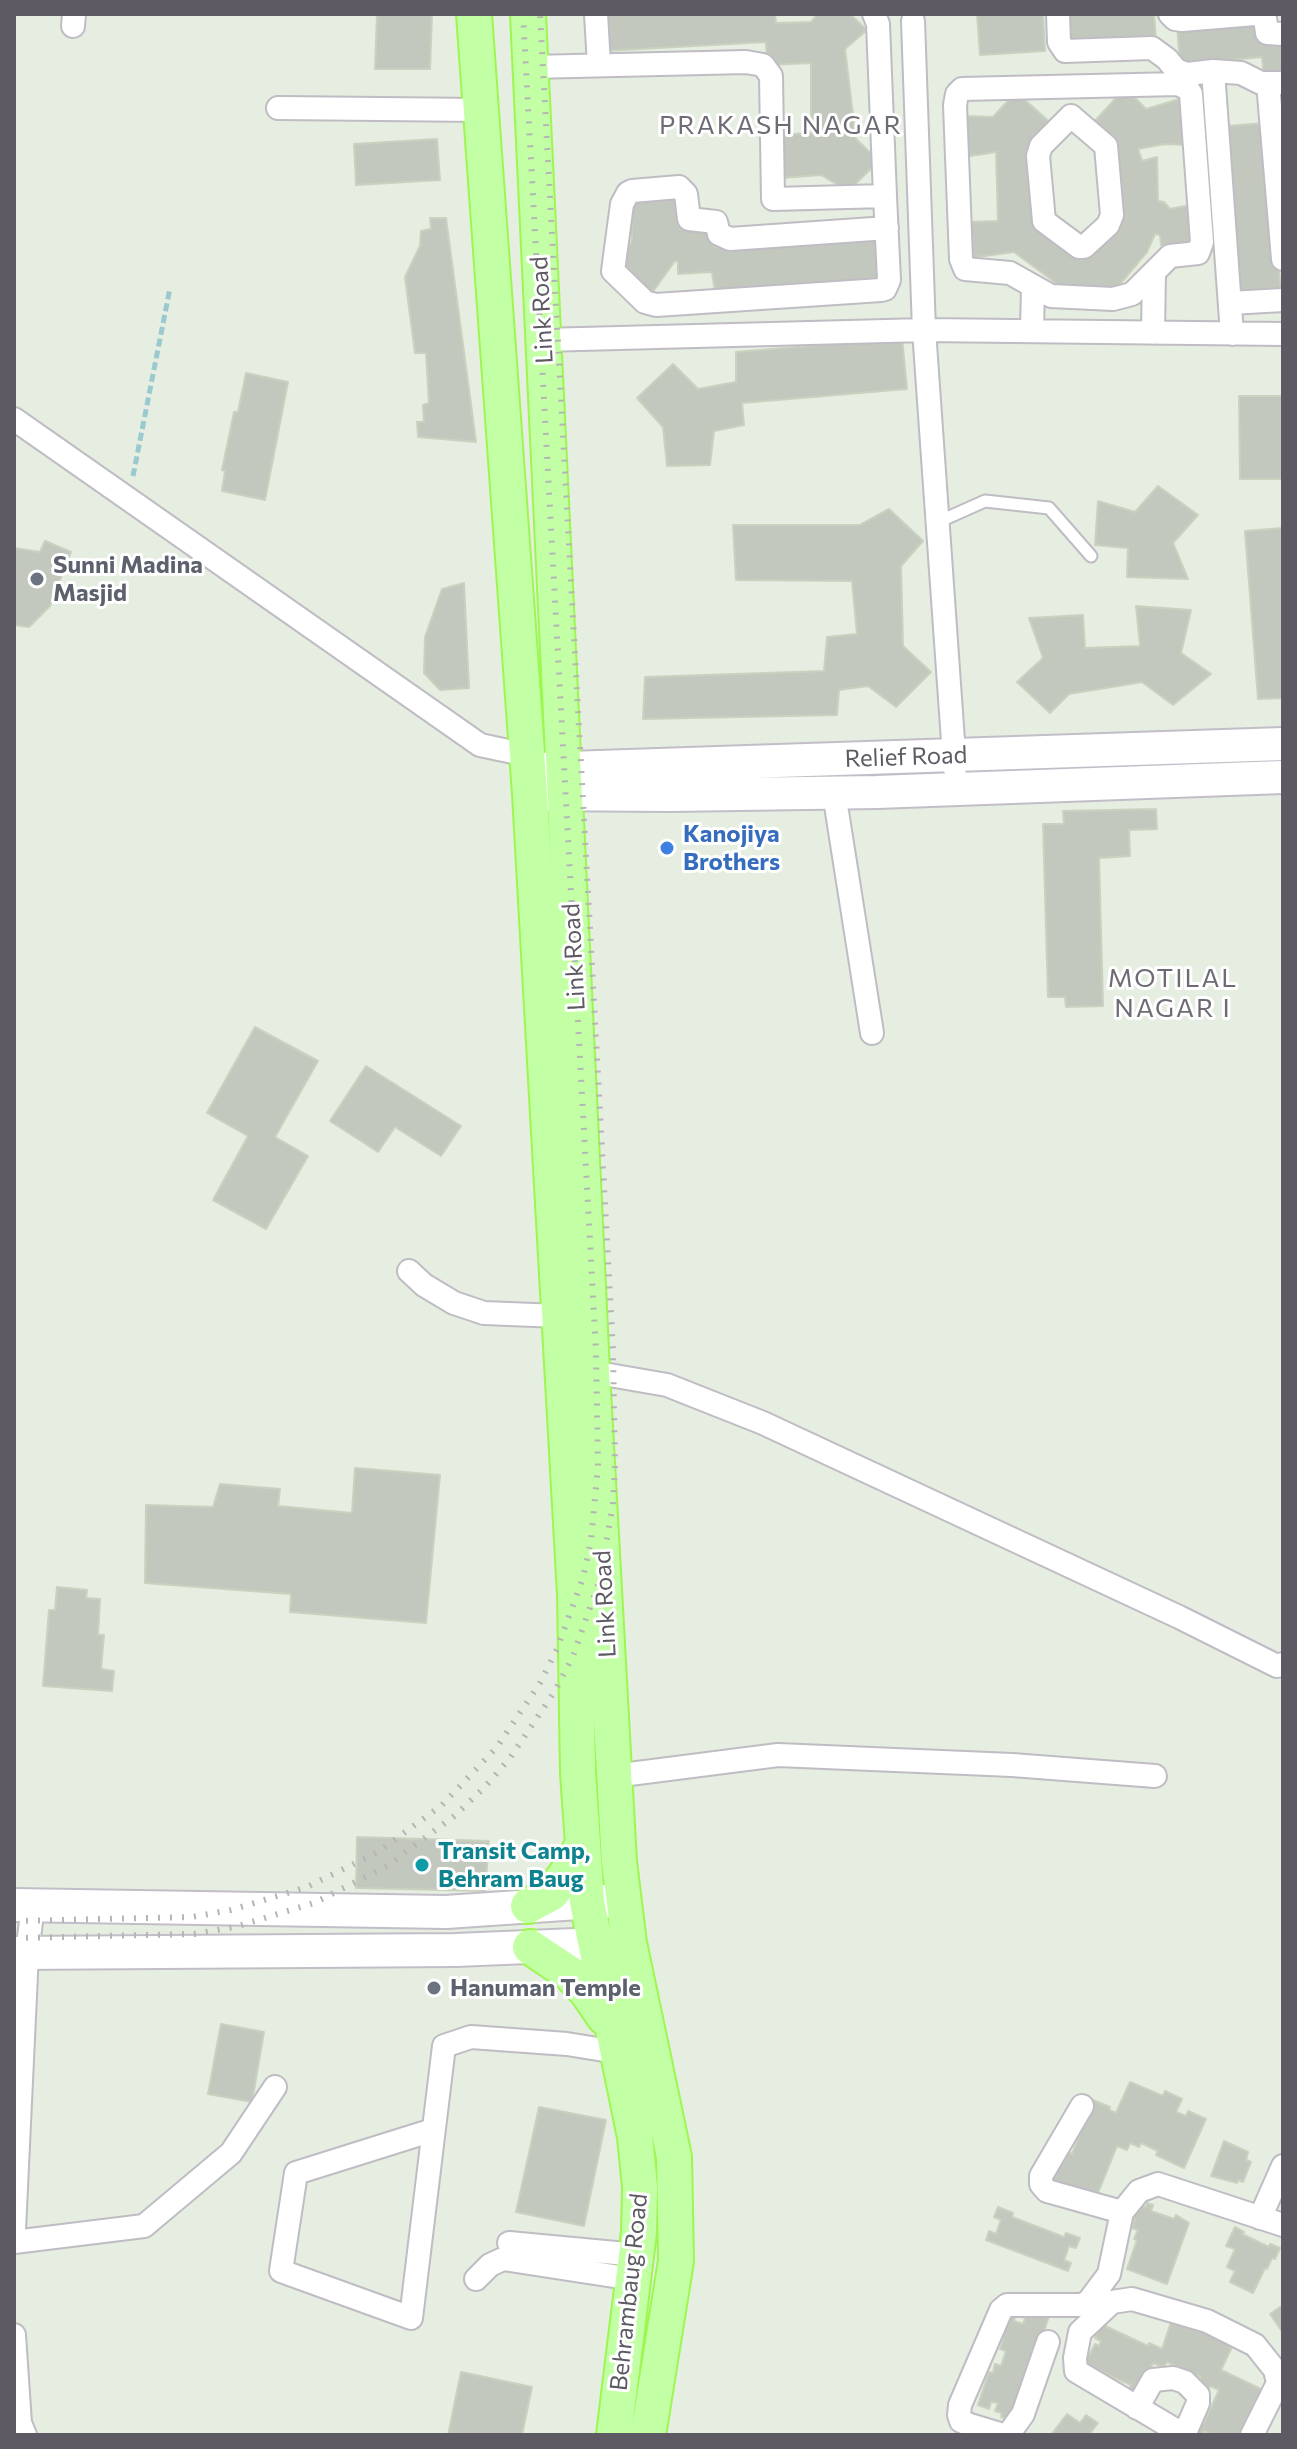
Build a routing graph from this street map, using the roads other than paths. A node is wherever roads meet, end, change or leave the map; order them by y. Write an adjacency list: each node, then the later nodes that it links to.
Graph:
1 (474, 14): 17 (main road, Link Road)
2 (528, 14): 12 (main road, Link Road)
3 (596, 14): 11 (street)
4 (874, 14): 19 (street)
5 (1058, 14): 10 (street)
6 (1167, 14): 7 (street); 10 (street)
7 (1258, 14): 9 (street)
8 (913, 21): 28 (street)
9 (1283, 34)
10 (1167, 59): 13 (street)
11 (599, 65): 12 (street); 20 (street)
12 (531, 67): 33 (main road, Link Road)
13 (1213, 71): 14 (street); 27 (street)
14 (1276, 83): 23 (street)
15 (1070, 86): 18 (street); 24 (street); 25 (street)
16 (278, 108): 17 (street)
17 (481, 110): 39 (main road, Link Road)
18 (1071, 116): 18 (street)
19 (885, 196): 20 (street); 21 (street)
20 (773, 199): 22 (street)
21 (887, 228): 22 (street); 22 (street)
22 (774, 236)
23 (1283, 259)
24 (1154, 272): 25 (street); 30 (street)
25 (1033, 286): 29 (street)
26 (1283, 300): 27 (street)
27 (1230, 303): 31 (street)
28 (924, 330): 29 (street); 33 (street); 35 (street)
29 (1032, 331): 30 (street)
30 (1153, 333): 31 (street)
31 (1232, 334): 32 (street)
32 (1283, 334)
33 (543, 340): 41 (main road, Link Road)
34 (14, 419): 39 (street)
35 (938, 522): 36 (lane); 38 (street)
36 (1091, 556)
37 (1283, 744): 38 (street, Relief Road)
38 (955, 756): 41 (street, Relief Road); 42 (street)
39 (528, 773): 41 (street, Relief Road); 46 (main road, Link Road)
40 (1283, 777): 42 (street, Relief Road)
41 (566, 780): 43 (street, Relief Road); 47 (main road, Link Road)
42 (955, 790): 43 (street, Relief Road)
43 (834, 793): 44 (street)
44 (872, 1033)
45 (409, 1271): 46 (street)
46 (559, 1316): 51 (main road, Link Road)
47 (592, 1372): 48 (street); 49 (main road, Link Road)
48 (1283, 1664)
49 (614, 1776): 50 (street); 52 (main road, Link Road)
50 (1155, 1776)
51 (584, 1854): 53 (main road, Behrambaug Road); 55 (main road)
52 (622, 1900): 53 (street); 56 (main road, Behrambaug Road)
53 (587, 1902): 55 (street); 57 (main road, Behrambaug Road)
54 (24, 1906): 55 (street); 59 (street)
55 (528, 1906)
56 (629, 1943): 57 (street); 78 (main road, Behrambaug Road)
57 (594, 1945): 58 (street); 60 (main road, Behrambaug Road)
58 (530, 1947): 59 (street); 60 (main road)
59 (21, 1953): 68 (street)
60 (613, 2039): 63 (street); 71 (main road, Behrambaug Road)
61 (275, 2087): 69 (street)
62 (1082, 2106): 66 (street)
63 (433, 2130): 63 (street)
64 (1283, 2166): 65 (street)
65 (1270, 2209): 66 (street); 67 (street)
66 (1122, 2212): 79 (street)
67 (1283, 2225)
68 (14, 2230)
69 (14, 2242)
70 (509, 2243): 71 (street)
71 (635, 2267): 72 (street); 77 (main road, Behrambaug Road)
72 (476, 2279)
73 (14, 2335): 76 (street)
74 (1048, 2342): 79 (street)
75 (1137, 2408): 80 (street); 80 (street); 81 (street)
76 (25, 2435)
77 (614, 2435)
78 (648, 2435)
79 (1005, 2435)
80 (1184, 2435)
81 (1252, 2435)

